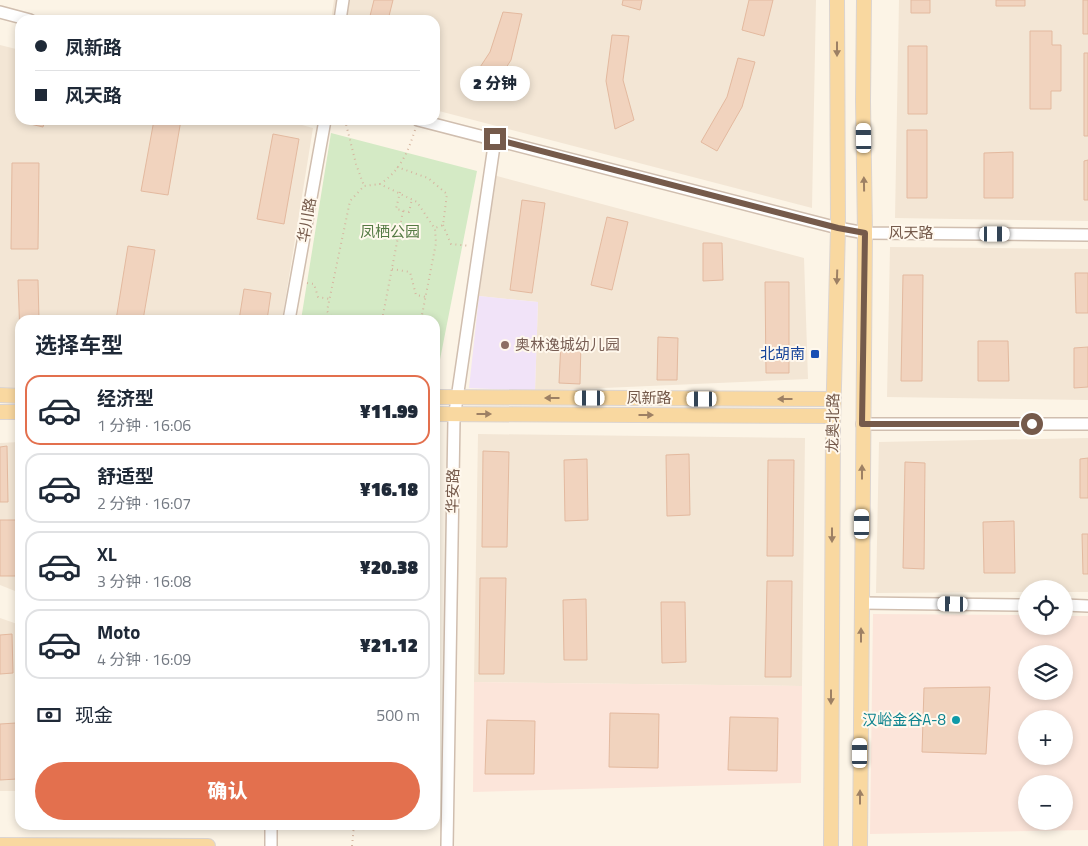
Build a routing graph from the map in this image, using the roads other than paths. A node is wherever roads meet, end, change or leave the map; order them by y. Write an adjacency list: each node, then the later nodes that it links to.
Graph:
1 (343, 0): 5 (street)
2 (837, 0): 10 (main road, 龙奥北路, one-way to 10)
3 (864, 0): 11 (main road, 龙奥北路, one-way to 3)
4 (0, 12): 6 (street)
5 (341, 15)
6 (15, 16)
7 (324, 125): 13 (street, 华川路)
8 (438, 125): 9 (street, 风天路)
9 (495, 139): 10 (street, 风天路); 17 (street, 华安路)
10 (838, 228): 11 (street, 风天路); 18 (main road, 龙奥北路, one-way to 18)
11 (865, 233): 12 (street, 风天路); 24 (main road, 龙奥北路)
12 (1088, 235)
13 (290, 315)
14 (0, 396): 15 (main road)
15 (15, 396)
16 (440, 397): 17 (main road, 凤新路)
17 (458, 398): 18 (main road, 凤新路, one-way to 17); 22 (street, 华安路)
18 (834, 399): 23 (main road, 龙奥北路)
19 (0, 412): 20 (main road)
20 (15, 412)
21 (440, 414): 22 (main road)
22 (455, 414): 23 (main road, one-way to 23); 34 (street, 华安路)
23 (833, 416): 35 (main road, 龙奥北路, one-way to 35)
24 (862, 424): 25 (street); 26 (main road, 龙奥北路, one-way to 24)
25 (1088, 424)
26 (861, 603): 27 (street); 36 (main road, 龙奥北路, one-way to 26)
27 (1018, 605)
28 (1073, 605): 29 (street)
29 (1088, 606)
30 (271, 830): 33 (street)
31 (0, 845): 32 (main road)
32 (208, 846)
33 (270, 846)
34 (448, 846)
35 (831, 846)
36 (860, 846)

